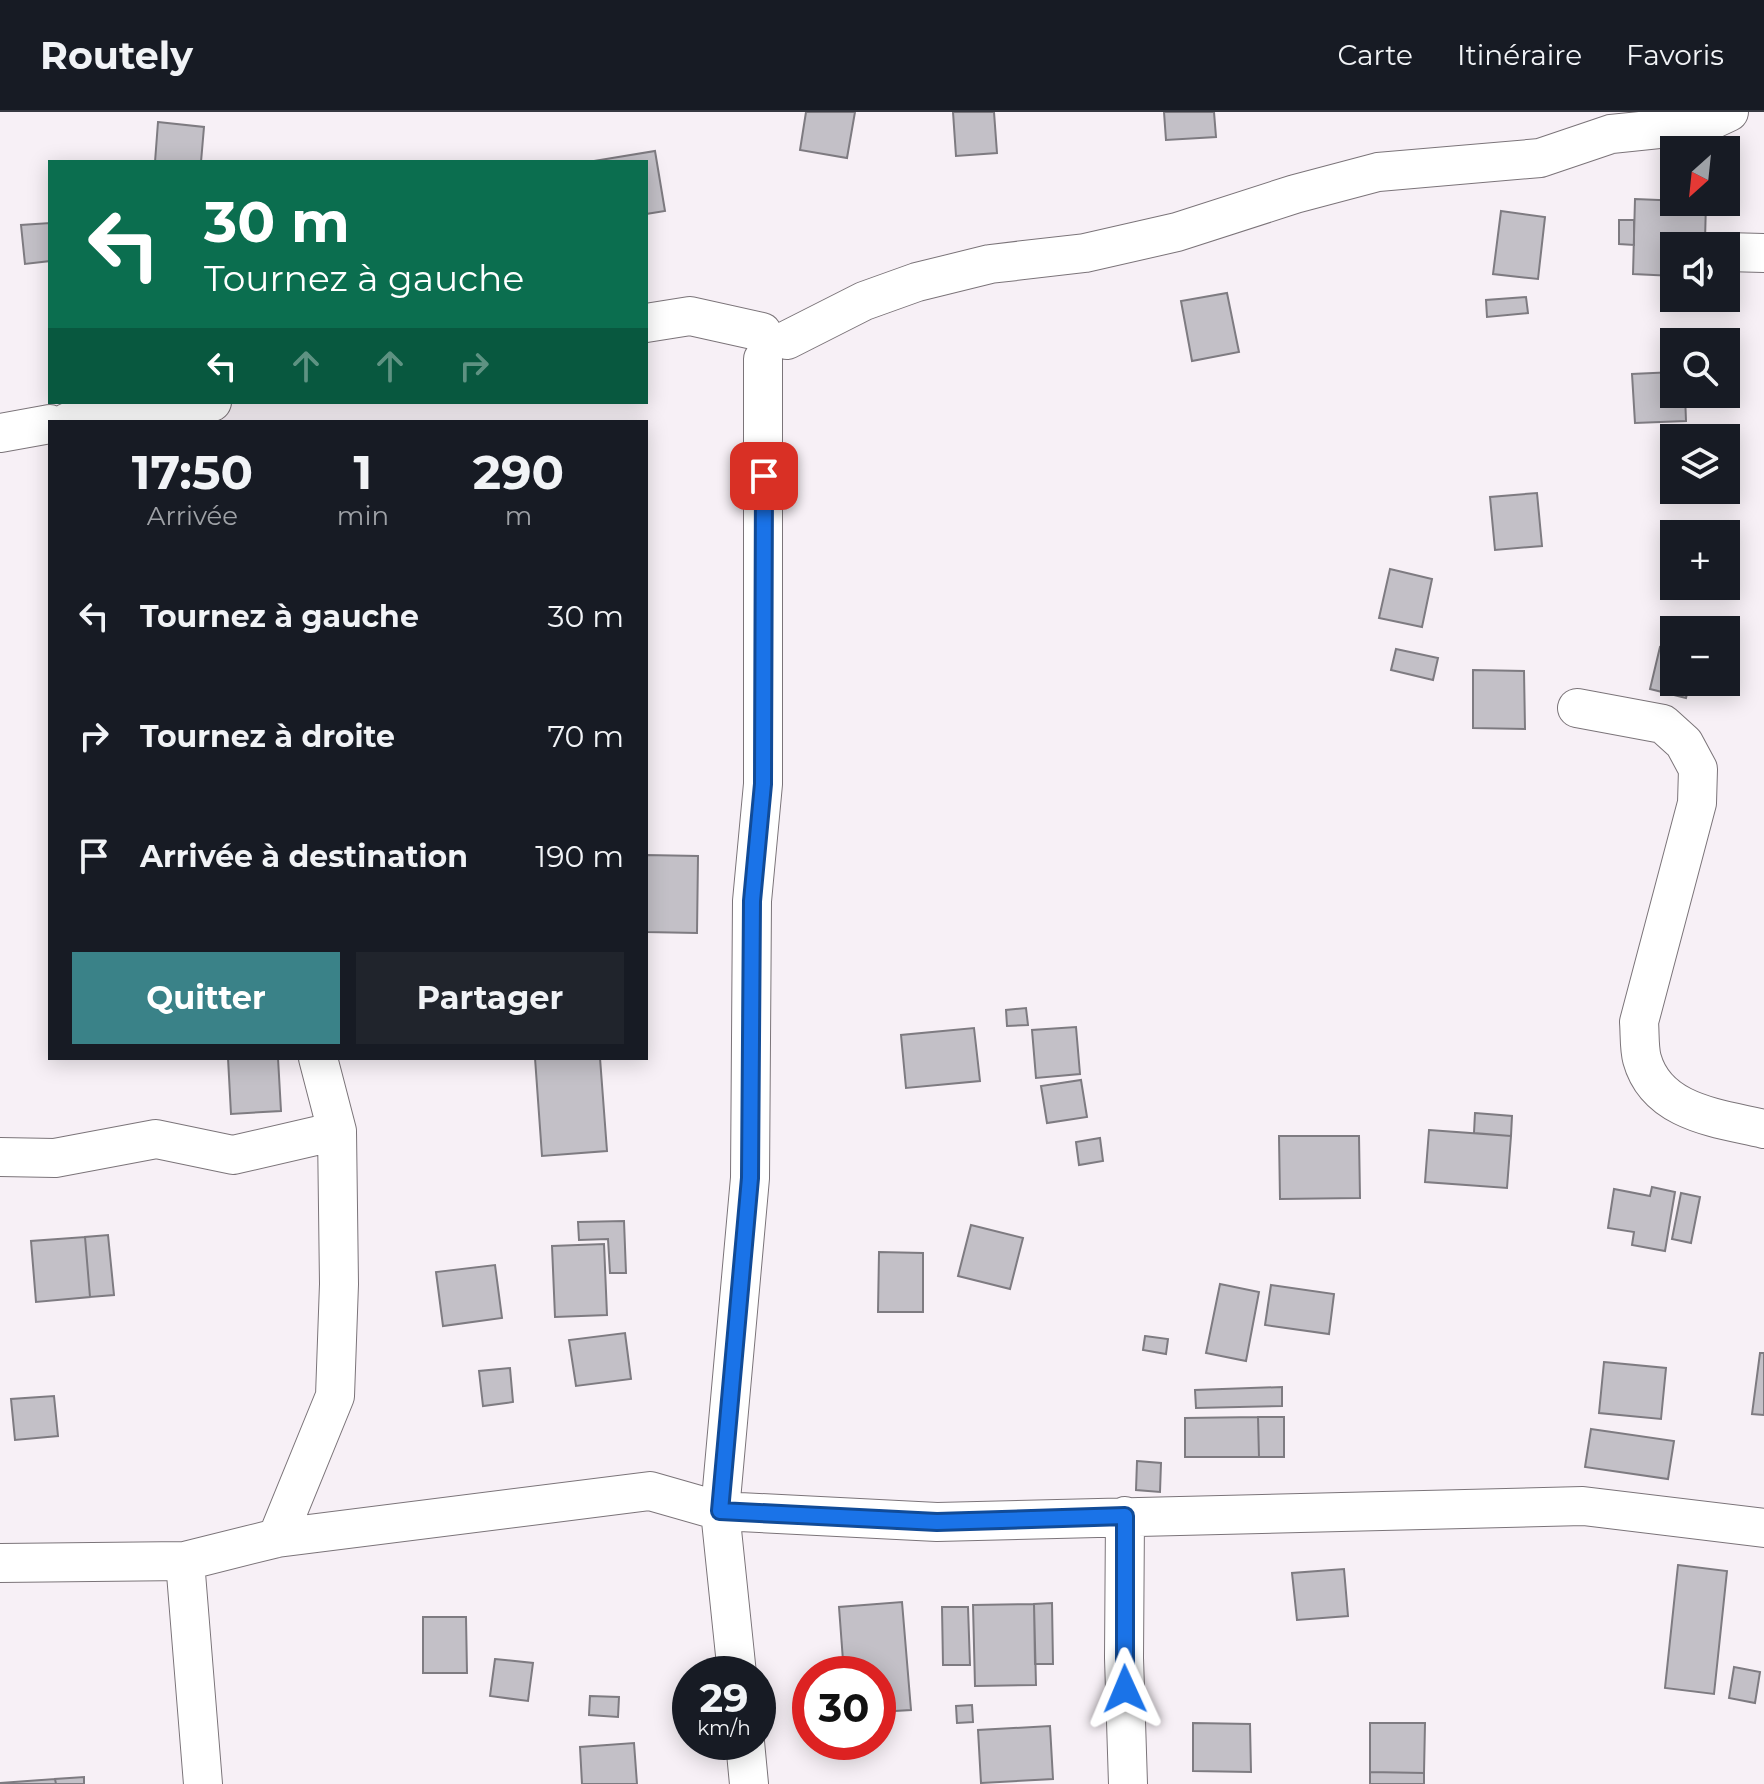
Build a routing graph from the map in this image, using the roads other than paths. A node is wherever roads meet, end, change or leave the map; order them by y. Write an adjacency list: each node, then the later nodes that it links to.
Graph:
1 (1729, 112): 5 (street)
2 (1740, 252): 3 (street)
3 (1764, 253)
4 (648, 323): 5 (street)
5 (770, 344): 15 (street)
6 (198, 404): 7 (street)
7 (82, 420)
8 (48, 424): 9 (street)
9 (0, 433)
10 (1577, 708): 12 (street)
11 (319, 1060): 13 (street)
12 (1764, 1129)
13 (337, 1131): 14 (street); 18 (street)
14 (0, 1157)
15 (720, 1511): 16 (street); 18 (street); 21 (street)
16 (1125, 1516): 17 (street); 25 (street)
17 (1764, 1528)
18 (277, 1538): 19 (street)
19 (185, 1561): 20 (street); 23 (street)
20 (0, 1563)
21 (735, 1656)
22 (747, 1760): 24 (street)
23 (203, 1784)
24 (749, 1784)
25 (1128, 1784)

